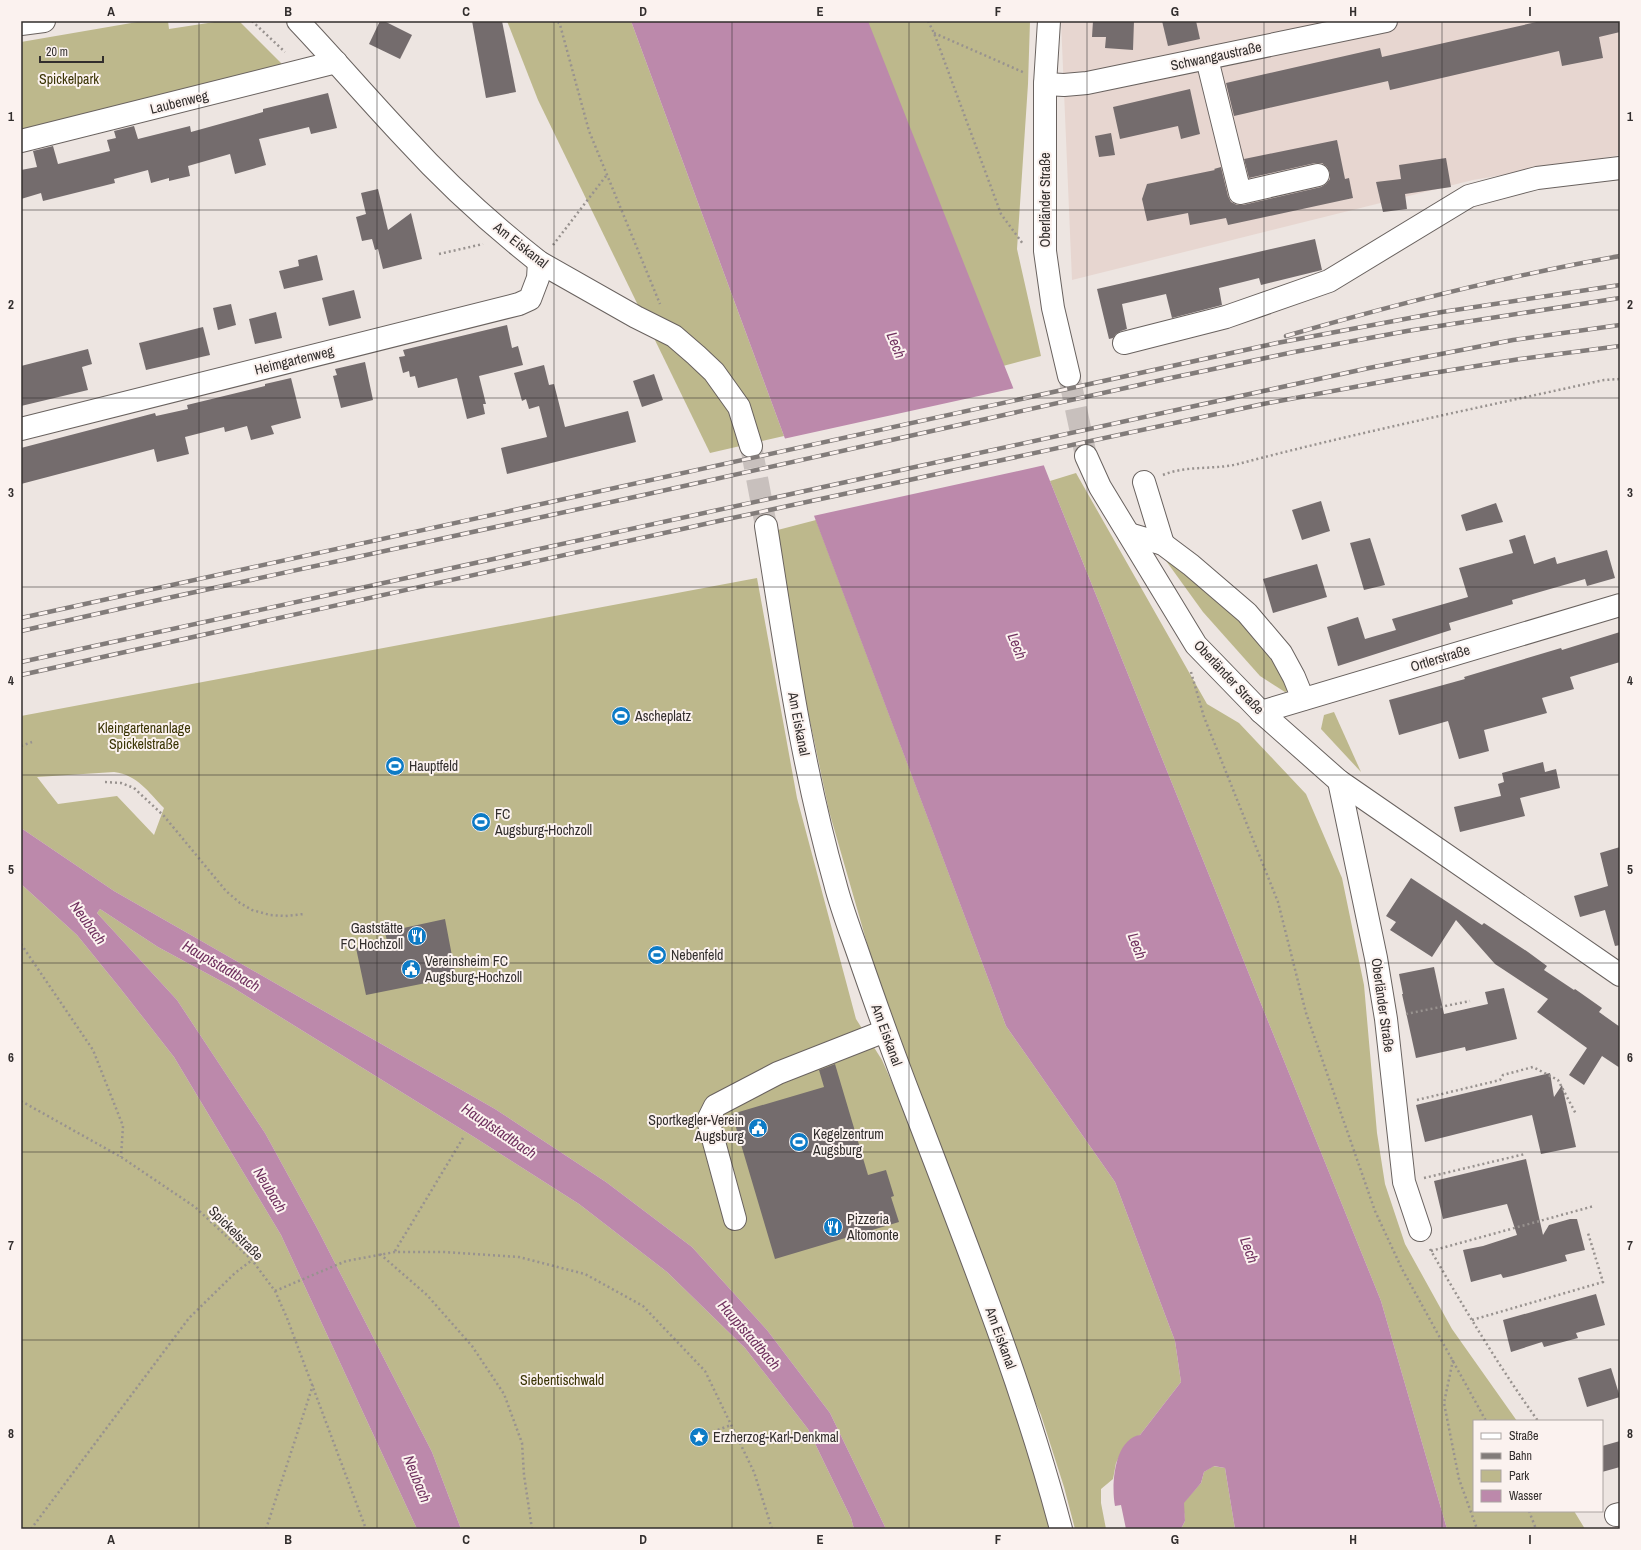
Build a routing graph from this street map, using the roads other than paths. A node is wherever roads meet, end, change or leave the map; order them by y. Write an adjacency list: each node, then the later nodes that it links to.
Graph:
1 (44, 21): 5 (street)
2 (298, 21): 8 (street, Am Eiskanal)
3 (1049, 21): 9 (street, Oberländer Straße)
4 (1386, 21): 6 (street, Schwangaustraße)
5 (21, 24)
6 (1326, 27): 7 (street, Schwangaustraße)
7 (1207, 59): 9 (street, Schwangaustraße); 12 (street)
8 (336, 62): 10 (street, Laubenweg); 13 (street, Am Eiskanal)
9 (1045, 84): 15 (street, Oberländer Straße)
10 (21, 141)
11 (1620, 168): 14 (street)
12 (1318, 175)
13 (539, 262): 16 (street, Heimgartenweg); 17 (street, Am Eiskanal)
14 (1124, 343)
15 (1068, 376)
16 (21, 429)
17 (750, 446)
18 (1086, 456): 21 (street, Oberländer Straße)
19 (1144, 482): 22 (street)
20 (766, 526): 28 (street, Am Eiskanal)
21 (1129, 534): 22 (street); 25 (street, Oberländer Straße)
22 (1163, 544): 24 (street)
23 (1620, 605): 24 (street, Ortlerstraße)
24 (1303, 699): 25 (street, Ortlerstraße)
25 (1261, 712): 26 (street, Oberländer Straße)
26 (1339, 781): 27 (street, Oberländer Straße); 30 (street, Oberländer Straße)
27 (1619, 973)
28 (885, 1031): 29 (street); 31 (street, Am Eiskanal)
29 (736, 1219)
30 (1420, 1230)
31 (1061, 1529)

